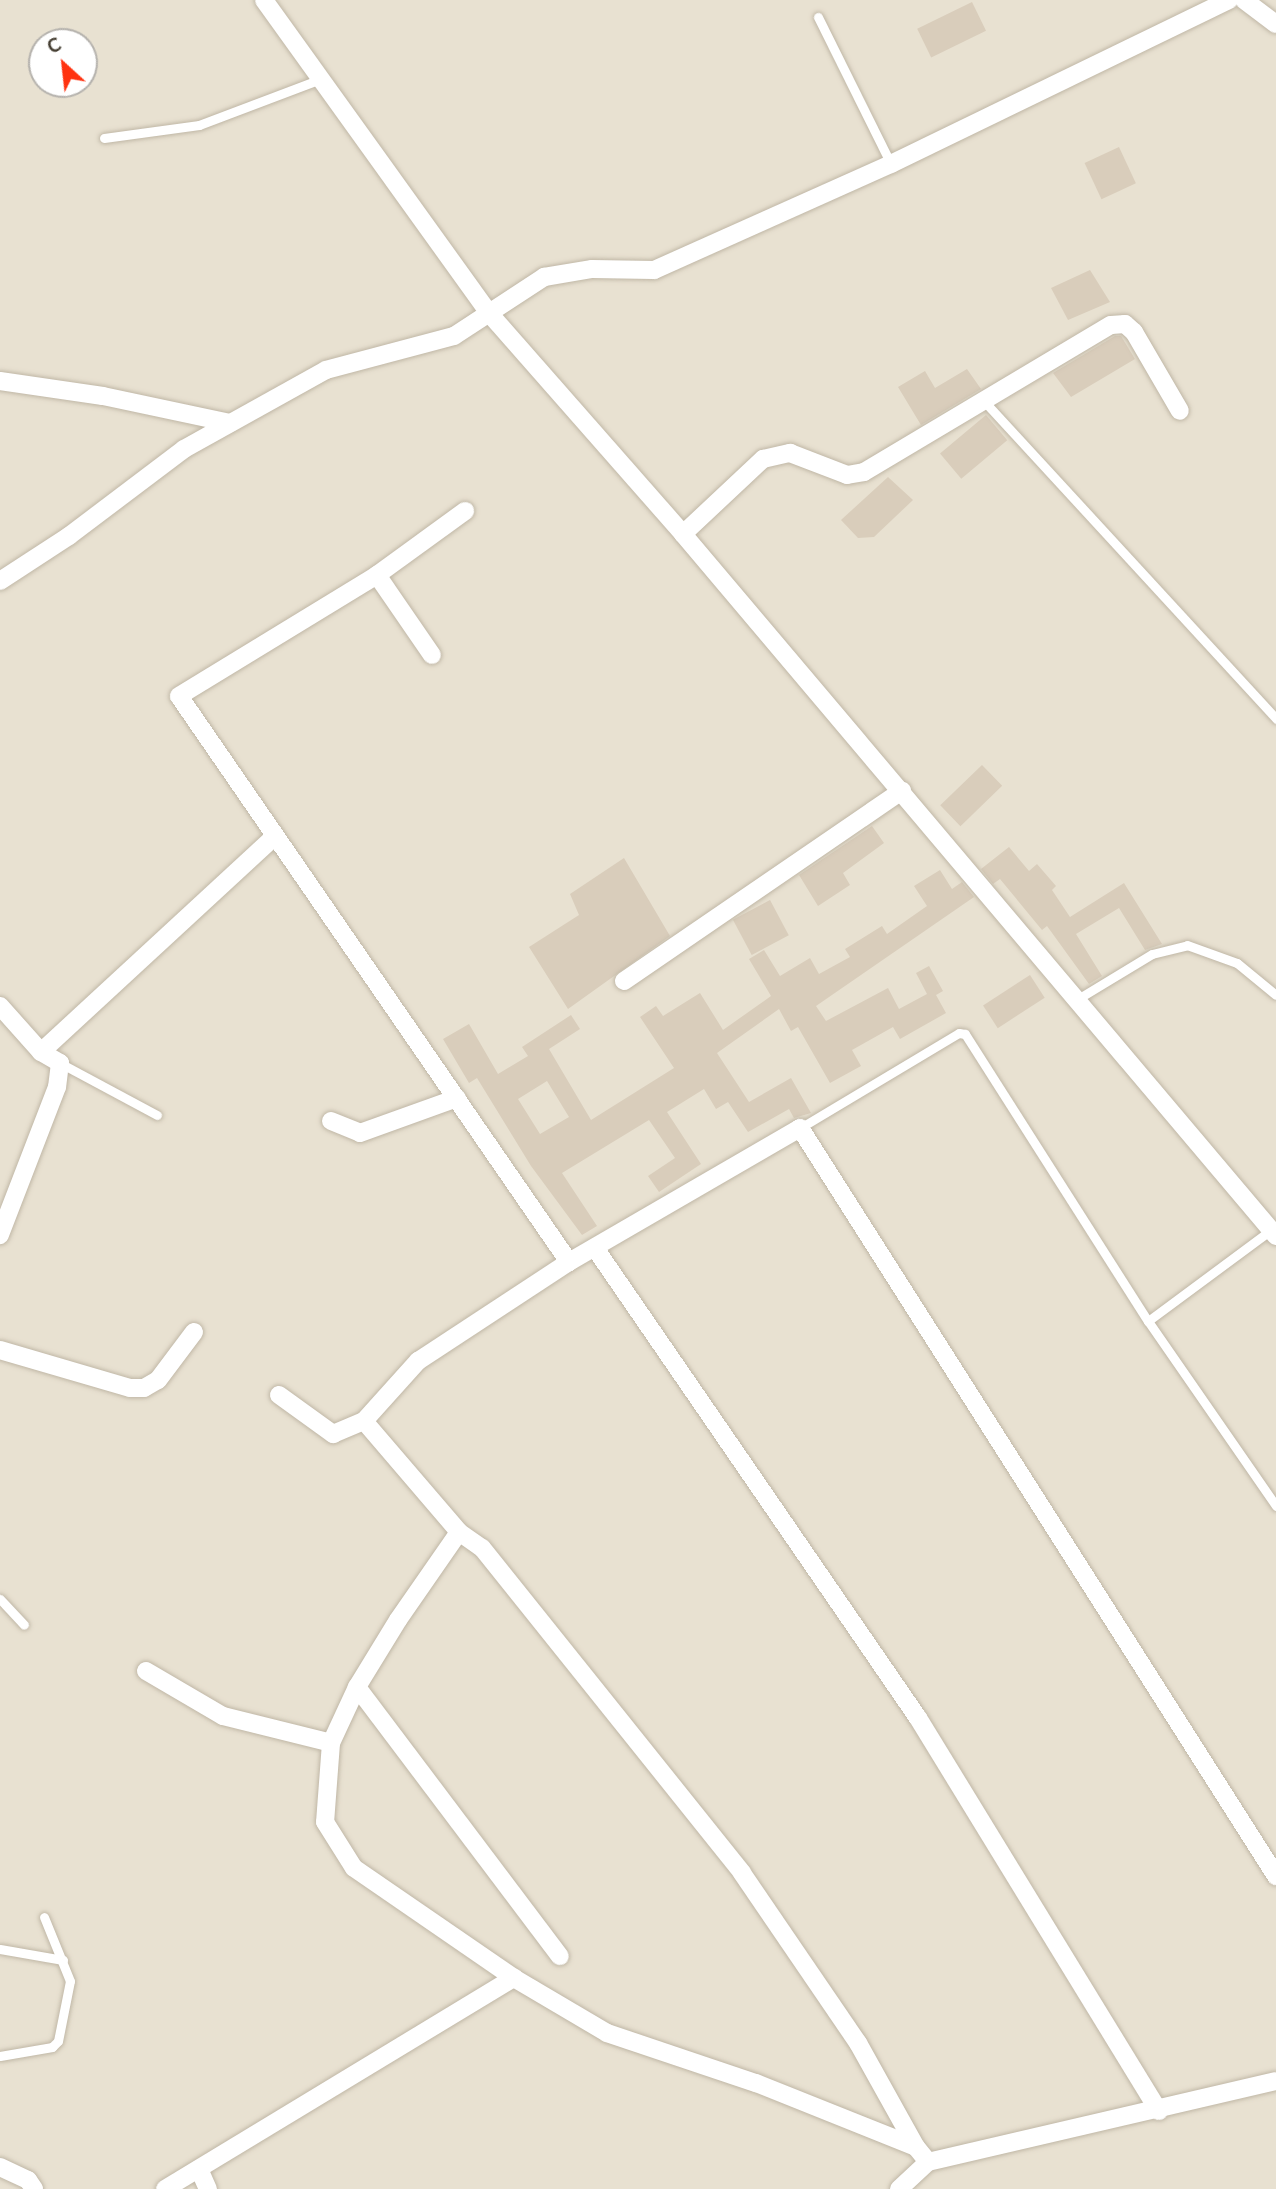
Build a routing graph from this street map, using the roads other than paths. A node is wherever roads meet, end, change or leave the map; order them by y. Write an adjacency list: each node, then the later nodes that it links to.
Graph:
1 (264, 0): 6 (street)
2 (1229, 0): 8 (street)
3 (1244, 0): 5 (street)
4 (818, 17): 8 (lane)
5 (1276, 24)
6 (323, 78): 7 (lane); 9 (street)
7 (104, 138)
8 (891, 164): 9 (street)
9 (489, 313): 13 (street); 15 (street)
10 (0, 381): 13 (street)
11 (984, 401): 12 (street); 15 (street); 19 (lane)
12 (1180, 411)
13 (230, 423): 17 (street)
14 (465, 511): 16 (street)
15 (683, 534): 20 (street)
16 (377, 575): 18 (street); 21 (street)
17 (0, 581)
18 (432, 655)
19 (1276, 719)
20 (902, 791): 22 (street); 24 (street)
21 (274, 837): 26 (street); 28 (street)
22 (624, 981)
23 (1276, 995): 24 (lane)
24 (1076, 1000): 32 (street)
25 (0, 1006): 26 (street)
26 (41, 1052): 27 (street)
27 (60, 1063): 29 (lane); 33 (street)
28 (457, 1098): 30 (street); 35 (street)
29 (156, 1115)
30 (331, 1121)
31 (800, 1128): 34 (street); 36 (lane); 48 (street)
32 (1273, 1233): 36 (lane)
33 (0, 1235)
34 (596, 1248): 35 (street); 56 (street)
35 (569, 1262): 40 (street)
36 (1148, 1321): 41 (lane)
37 (194, 1332): 38 (street)
38 (0, 1350)
39 (278, 1395): 40 (street)
40 (364, 1420): 42 (street)
41 (1276, 1506)
42 (459, 1532): 46 (street); 57 (street)
43 (0, 1598): 44 (lane)
44 (24, 1625)
45 (146, 1671): 47 (street)
46 (356, 1688): 47 (street); 51 (street)
47 (331, 1743): 53 (street)
48 (1276, 1876)
49 (44, 1917): 52 (lane)
50 (0, 1949): 52 (lane)
51 (560, 1956)
52 (62, 1960): 54 (lane)
53 (514, 1978): 57 (street); 60 (street)
54 (0, 2056)
55 (1276, 2081): 56 (street)
56 (1159, 2111): 58 (street)
57 (916, 2147): 58 (street)
58 (928, 2162): 64 (street)
59 (0, 2167): 61 (street)
60 (200, 2168): 62 (street); 63 (street)
61 (34, 2189)
62 (165, 2189)
63 (208, 2189)
64 (899, 2189)

